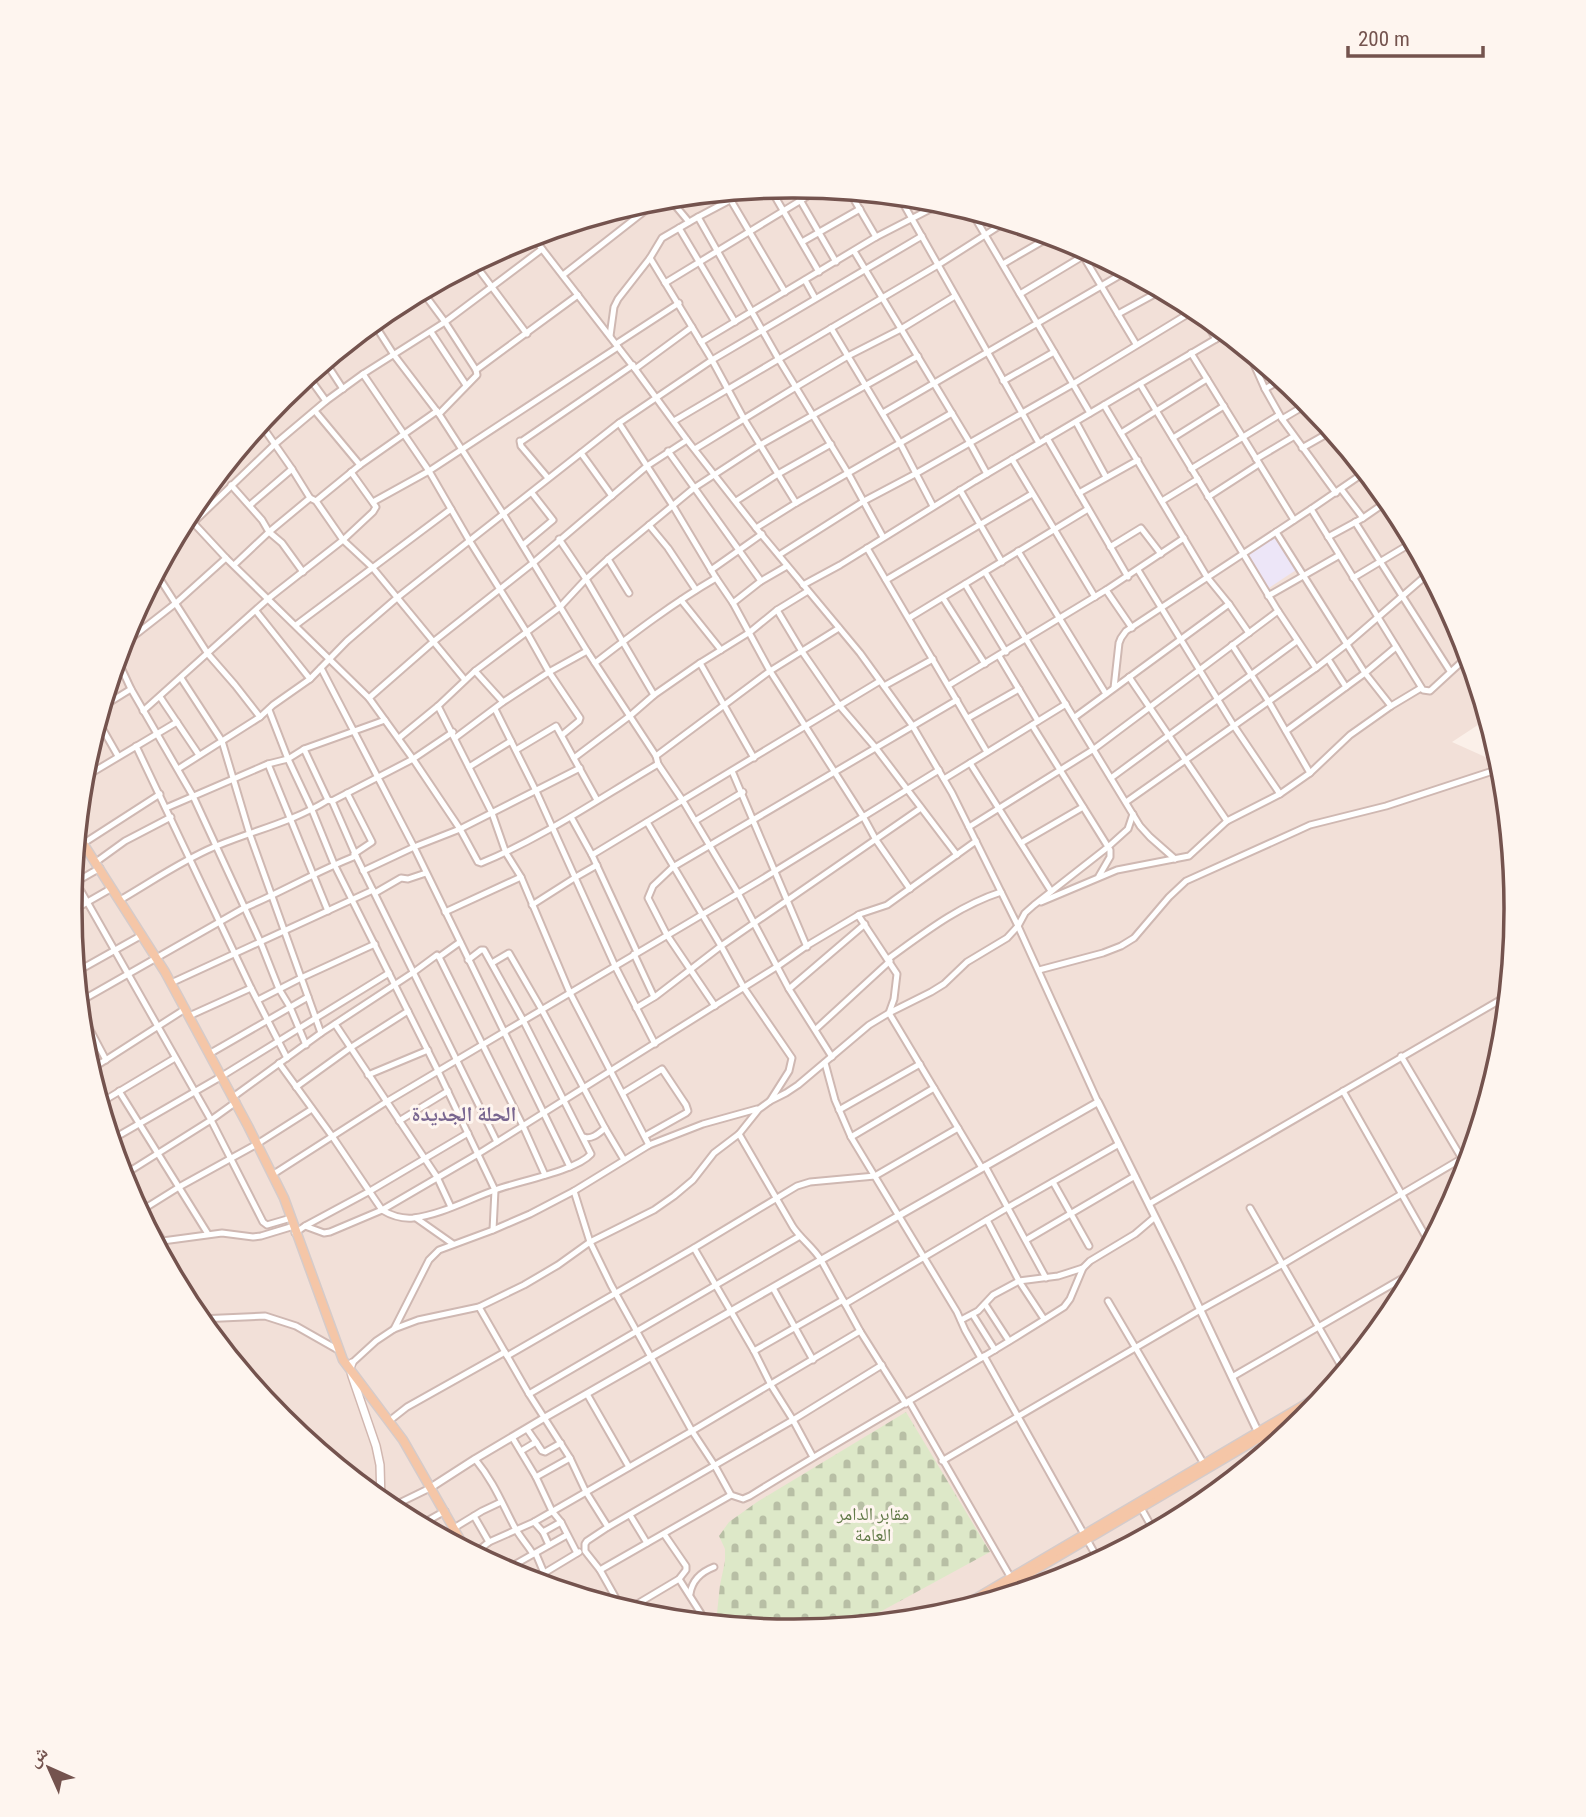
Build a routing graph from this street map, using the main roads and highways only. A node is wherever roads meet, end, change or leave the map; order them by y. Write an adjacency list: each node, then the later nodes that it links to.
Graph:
1 (85, 845): 2 (main road)
2 (346, 1360): 6 (main road); 6 (main road); 7 (main road)
3 (1296, 1411): 5 (main road)
4 (1285, 1422): 5 (main road)
5 (1259, 1434): 11 (main road); 11 (main road)
6 (415, 1456): 8 (main road)
7 (381, 1487)
8 (455, 1527): 9 (main road); 10 (main road)
9 (459, 1535)
10 (462, 1537)
11 (1086, 1538): 12 (main road); 13 (main road)
12 (1010, 1585)
13 (1001, 1588)

